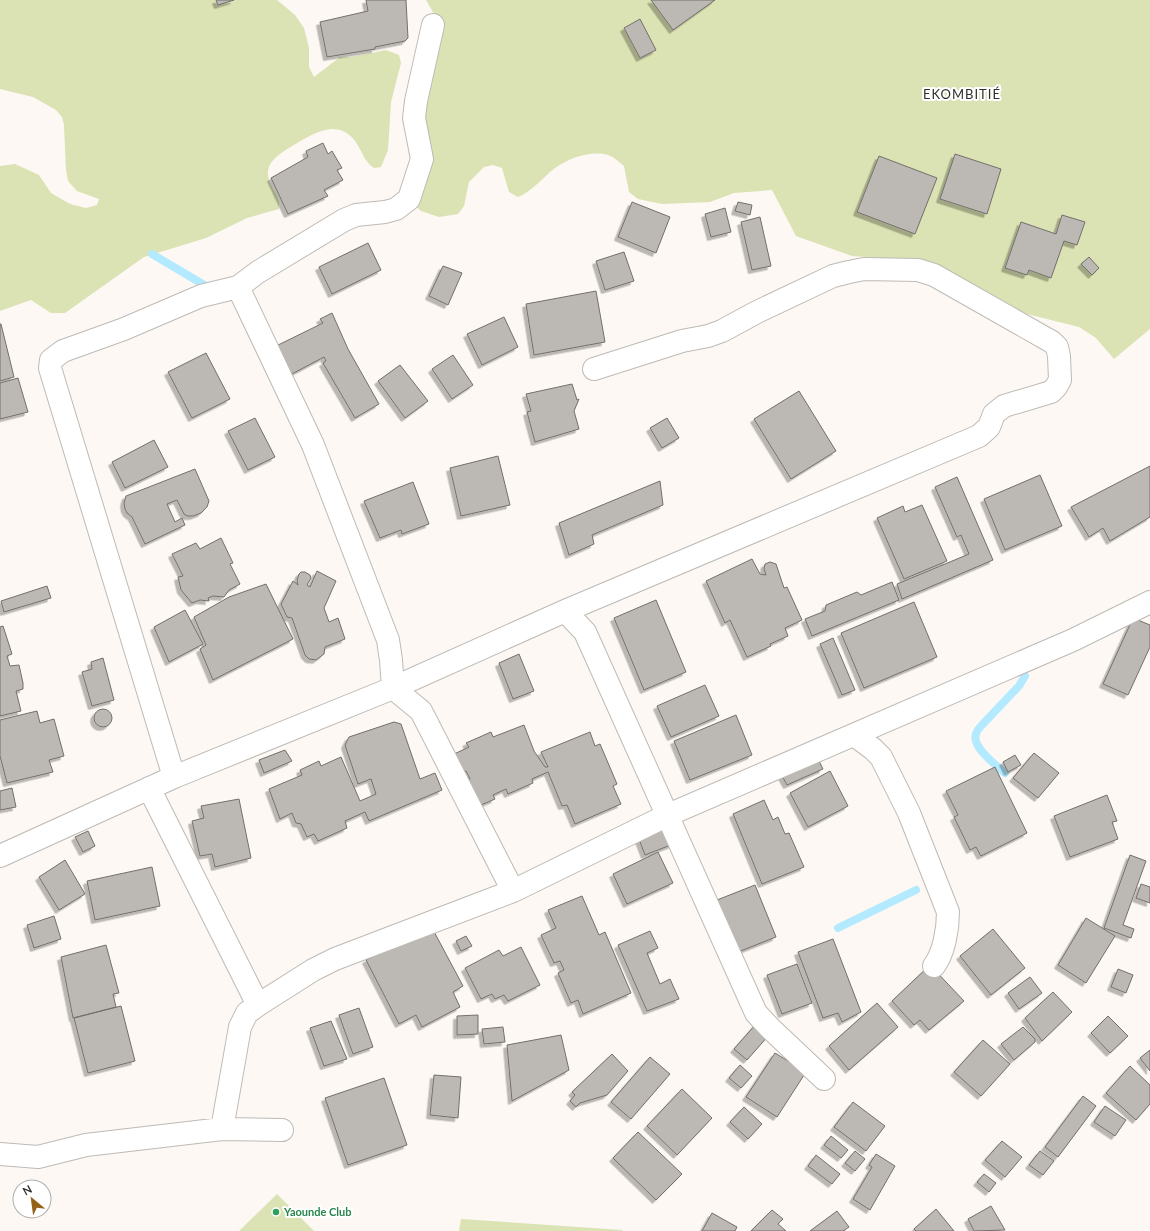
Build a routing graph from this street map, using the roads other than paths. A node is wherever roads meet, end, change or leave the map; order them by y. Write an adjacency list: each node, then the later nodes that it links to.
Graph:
1 (433, 25): 2 (street)
2 (238, 287): 6 (street); 8 (street)
3 (594, 369): 5 (street)
4 (1150, 602): 7 (street)
5 (565, 611): 6 (street); 10 (street)
6 (393, 688): 8 (street); 12 (street)
7 (854, 735): 10 (street); 13 (street)
8 (174, 777): 9 (street)
9 (149, 788): 11 (street); 14 (street)
10 (668, 815): 12 (street); 15 (street)
11 (0, 856)
12 (513, 891): 14 (street)
13 (934, 966)
14 (258, 1005): 16 (street)
15 (824, 1079)
16 (222, 1129): 17 (street); 18 (street)
17 (282, 1130)
18 (0, 1154)

